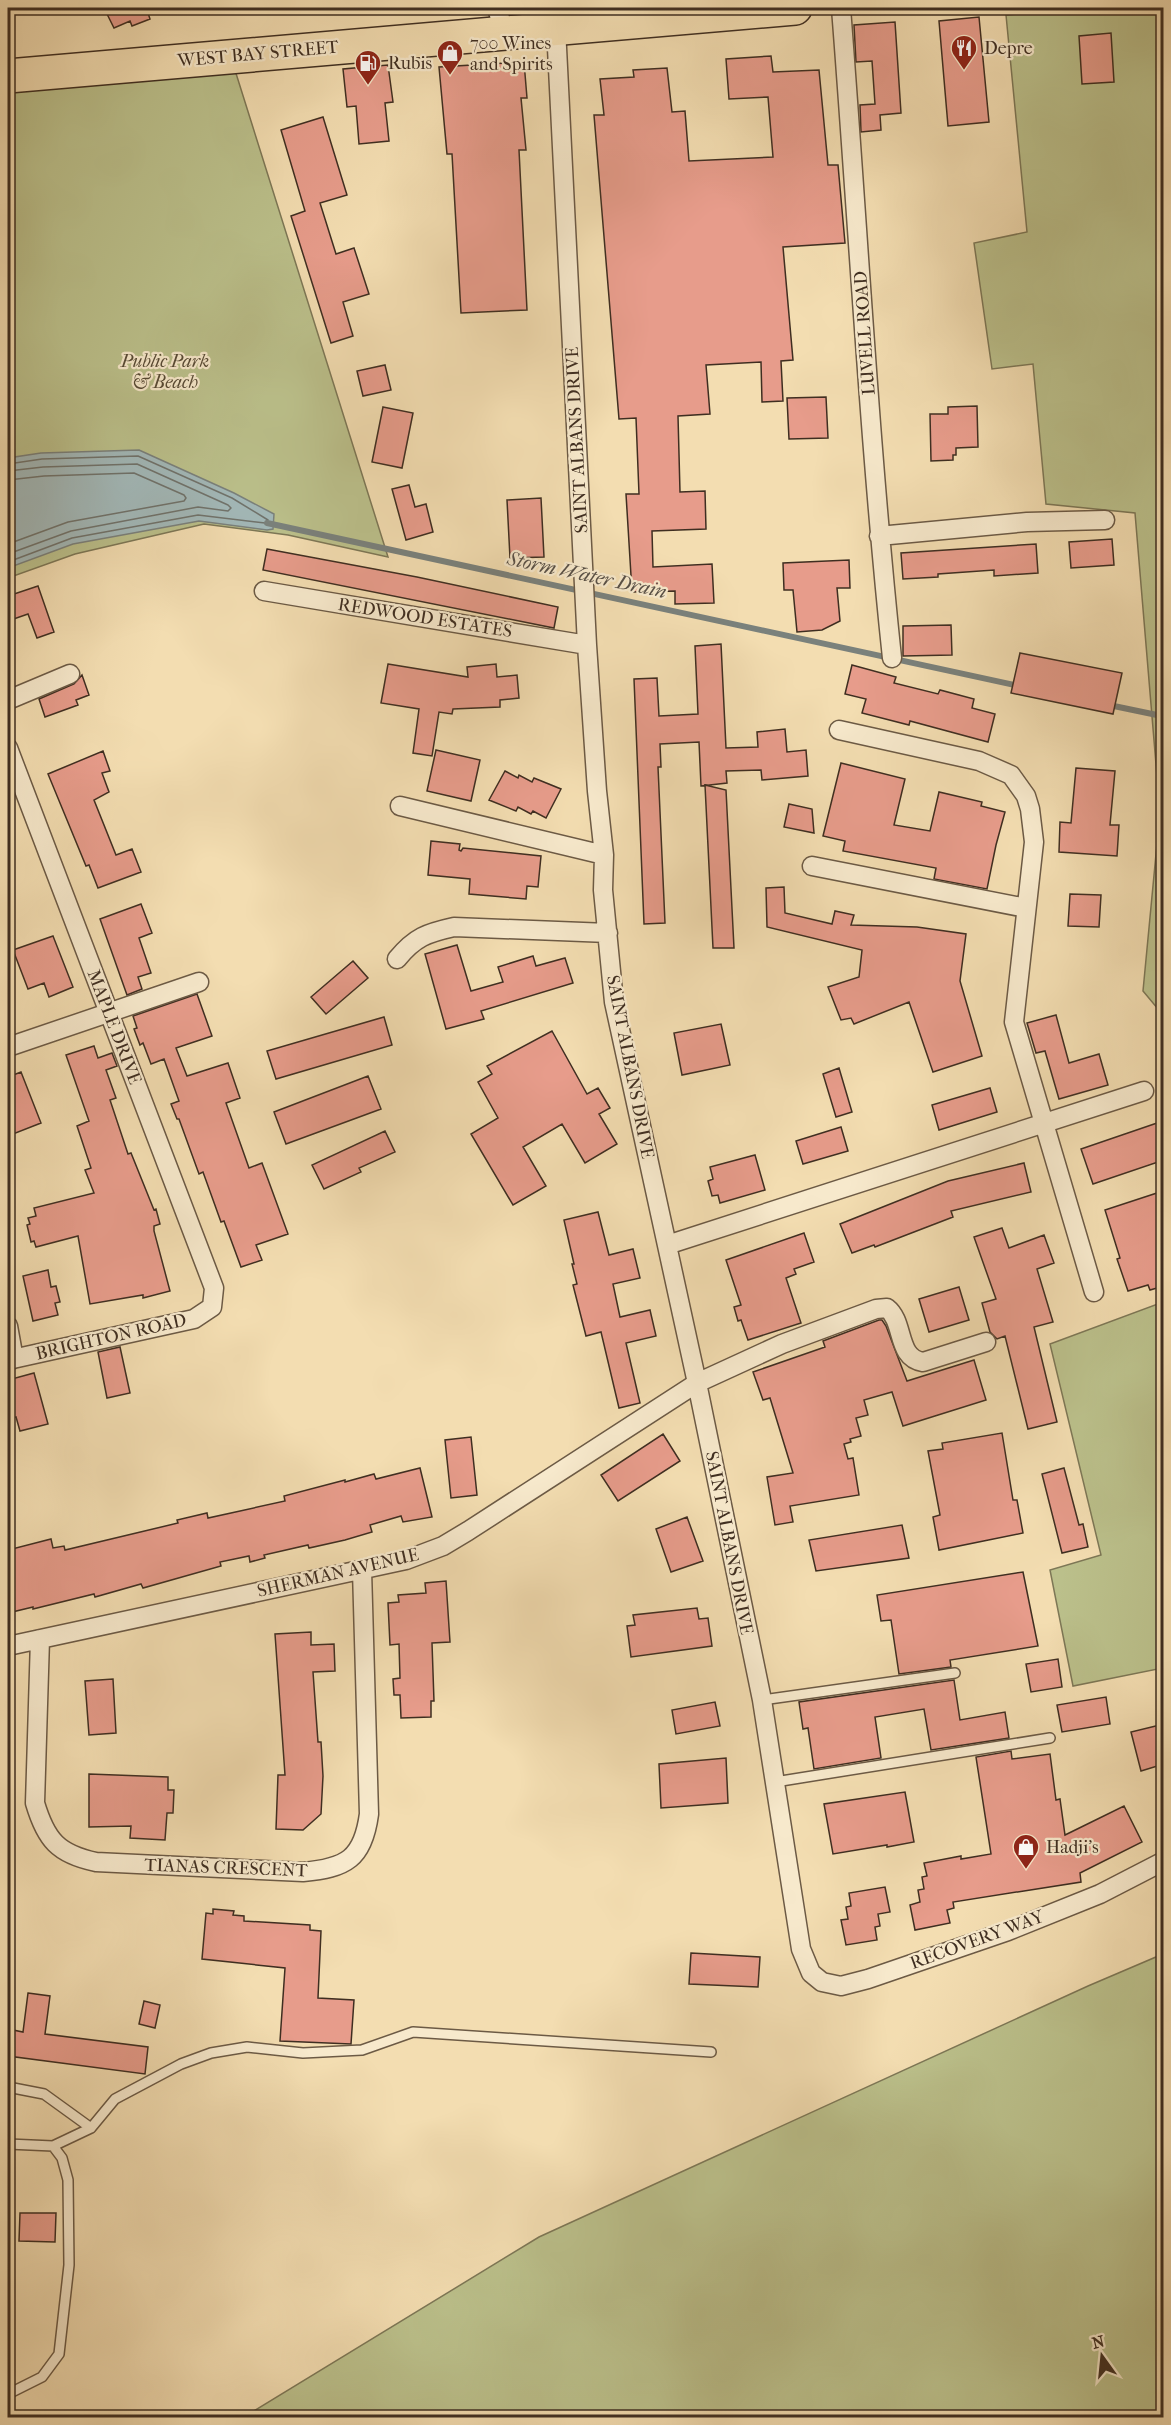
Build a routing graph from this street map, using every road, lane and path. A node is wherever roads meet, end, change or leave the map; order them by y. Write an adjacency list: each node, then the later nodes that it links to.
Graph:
1 (795, 8): 3 (highway, WEST BAY STREET)
2 (841, 8): 8 (street, LUVELL ROAD)
3 (656, 13): 5 (highway, WEST BAY STREET)
4 (501, 20): 5 (highway, WEST BAY STREET); 6 (highway, WEST BAY STREET)
5 (556, 28): 10 (street, SAINT ALBANS DRIVE)
6 (8, 76)
7 (1105, 520): 8 (street)
8 (879, 536): 11 (street, LUVELL ROAD)
9 (264, 591): 10 (street, REDWOOD ESTATES)
10 (587, 645): 17 (street, SAINT ALBANS DRIVE)
11 (892, 658)
12 (70, 674): 13 (street)
13 (8, 700)
14 (839, 730): 19 (street)
15 (8, 748): 23 (street, MAPLE DRIVE)
16 (400, 806): 17 (street)
17 (604, 855): 20 (street, SAINT ALBANS DRIVE)
18 (812, 866): 19 (street)
19 (1026, 908): 26 (street)
20 (608, 933): 21 (street); 27 (street, SAINT ALBANS DRIVE)
21 (397, 959)
22 (199, 982): 23 (street)
23 (108, 1011): 24 (street); 29 (street, MAPLE DRIVE)
24 (8, 1047)
25 (1144, 1091): 26 (street)
26 (1044, 1124): 27 (street); 28 (street)
27 (667, 1245): 33 (street, SAINT ALBANS DRIVE)
28 (1094, 1292)
29 (212, 1307): 32 (street, BRIGHTON ROAD)
30 (8, 1326): 32 (street)
31 (986, 1341): 33 (street, SHERMAN AVENUE)
32 (11, 1360)
33 (697, 1383): 34 (street, SHERMAN AVENUE); 38 (street, SAINT ALBANS DRIVE)
34 (362, 1570): 35 (street, SHERMAN AVENUE); 35 (street, TIANAS CRESCENT)
35 (40, 1639): 36 (street, SHERMAN AVENUE)
36 (8, 1646)
37 (955, 1673): 38 (lane)
38 (762, 1700): 40 (street, SAINT ALBANS DRIVE)
39 (1050, 1738): 40 (lane)
40 (775, 1782): 42 (street, SAINT ALBANS DRIVE)
41 (1164, 1861): 42 (street, RECOVERY WAY)
42 (801, 1949)
43 (711, 2052): 45 (lane)
44 (8, 2087): 45 (lane)
45 (91, 2128): 47 (lane)
46 (8, 2144): 47 (lane)
47 (53, 2146): 48 (lane)
48 (8, 2394)

